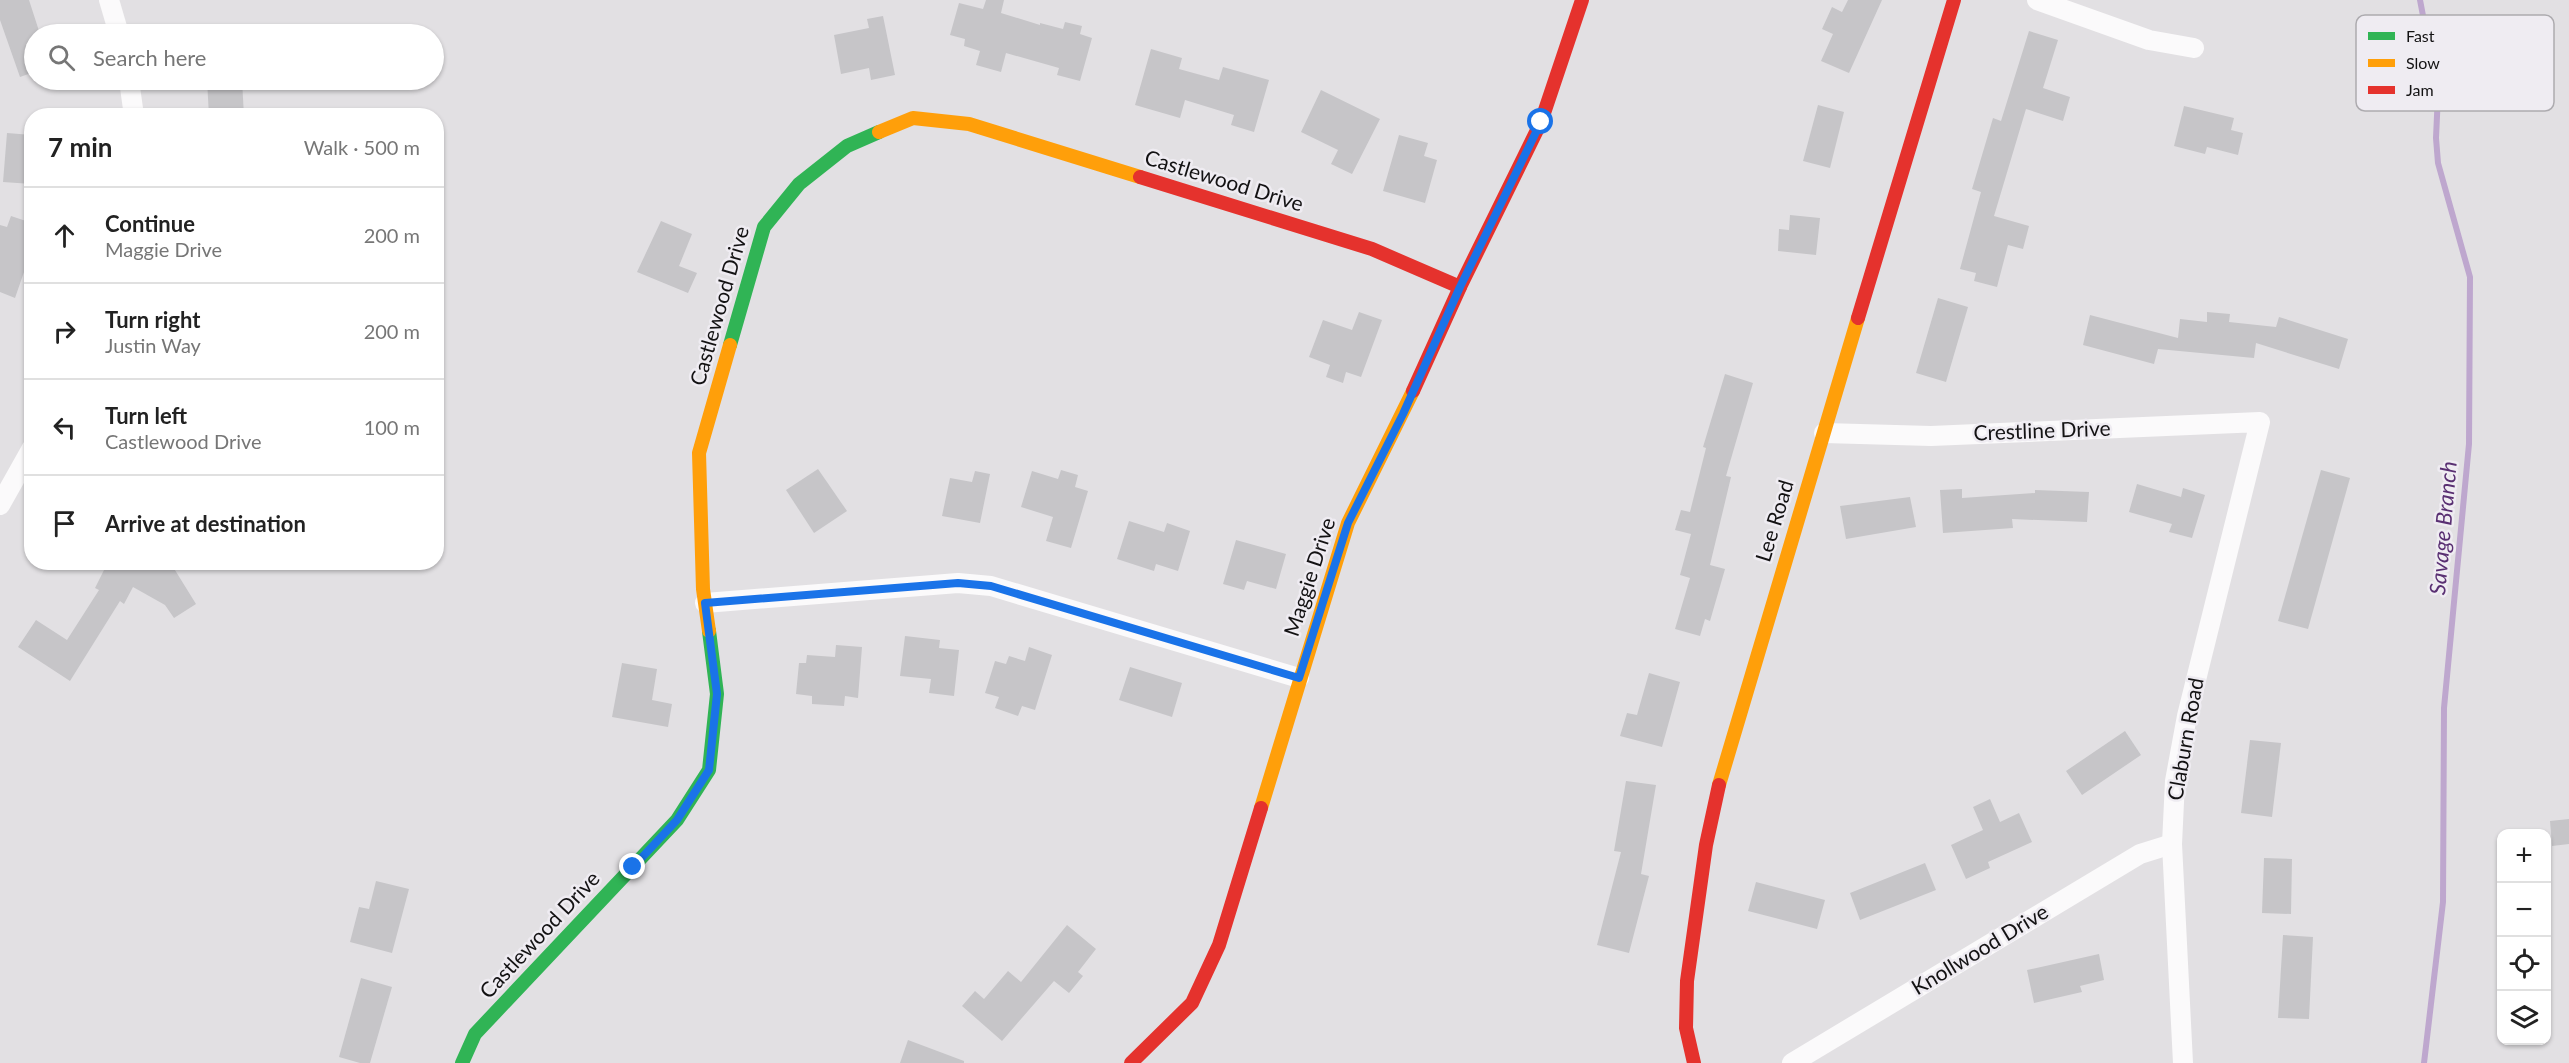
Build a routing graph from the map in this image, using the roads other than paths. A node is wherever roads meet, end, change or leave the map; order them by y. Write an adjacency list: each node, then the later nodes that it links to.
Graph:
1 (109, 0): 5 (street)
2 (1582, 0): 9 (street, Maggie Drive)
3 (1954, 0): 11 (street, Lee Road)
4 (2037, 0): 6 (street)
5 (116, 24)
6 (2194, 48)
7 (130, 90): 8 (street)
8 (133, 108)
9 (1460, 287): 14 (street, Castlewood Drive); 15 (street, Maggie Drive)
10 (2260, 422): 11 (street, Crestline Drive); 16 (street, Claburn Road)
11 (1824, 433): 19 (street, Lee Road)
12 (24, 462): 13 (street)
13 (0, 505)
14 (705, 603): 15 (street); 17 (street, Castlewood Drive)
15 (1299, 678): 18 (street, Maggie Drive)
16 (2172, 844): 20 (street, Knollwood Drive); 21 (street, Claburn Road)
17 (462, 1063)
18 (1131, 1063)
19 (1694, 1063)
20 (1792, 1063)
21 (2183, 1063)

